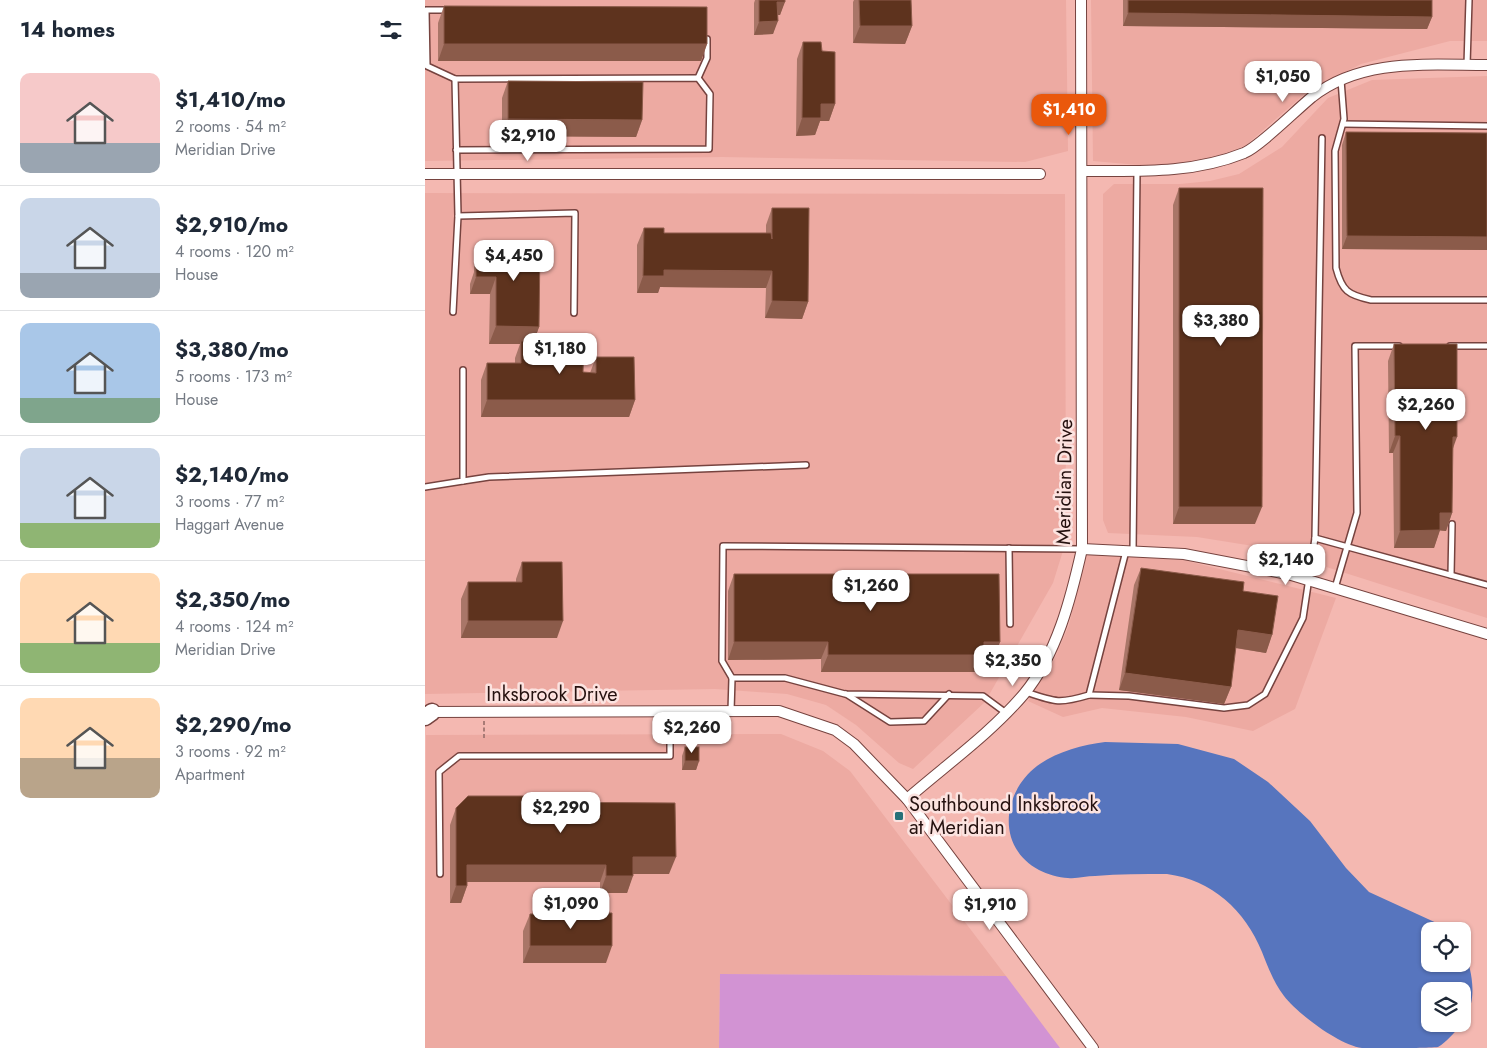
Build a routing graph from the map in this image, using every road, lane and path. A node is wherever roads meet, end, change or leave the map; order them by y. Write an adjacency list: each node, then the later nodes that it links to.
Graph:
1 (1081, 0): 14 (street, Meridian Drive)
2 (1469, 0): 5 (lane)
3 (456, 10): 8 (lane)
4 (707, 29): 7 (lane)
5 (1467, 65): 6 (street); 9 (street)
6 (1487, 65)
7 (698, 78): 8 (lane); 13 (lane)
8 (455, 79): 13 (lane)
9 (1341, 80): 10 (lane); 15 (street)
10 (1343, 124): 11 (lane); 20 (lane)
11 (1487, 126)
12 (1322, 138): 31 (lane)
13 (456, 150): 17 (lane)
14 (1083, 171): 15 (street); 34 (street, Meridian Drive)
15 (1137, 171): 35 (lane)
16 (425, 174): 17 (street)
17 (457, 174): 18 (street); 19 (lane)
18 (1040, 174)
19 (457, 216): 21 (lane); 22 (lane)
20 (1487, 300)
21 (453, 312)
22 (573, 313)
23 (1402, 346): 32 (lane)
24 (1440, 346): 25 (lane)
25 (1487, 346)
26 (463, 370): 28 (lane)
27 (806, 465): 28 (lane)
28 (463, 481): 29 (lane)
29 (425, 487)
30 (1452, 524): 36 (lane)
31 (1315, 538): 32 (lane); 37 (lane)
32 (1348, 546): 36 (lane); 39 (lane)
33 (1009, 548): 34 (lane); 40 (lane); 42 (lane)
34 (1081, 549): 35 (street); 43 (street, Meridian Drive)
35 (1129, 551): 37 (street); 46 (lane)
36 (1451, 575): 38 (lane)
37 (1310, 581): 39 (street); 46 (lane)
38 (1487, 584)
39 (1335, 588): 41 (street)
40 (1010, 624)
41 (1487, 634)
42 (732, 678): 44 (lane); 48 (lane)
43 (1025, 692): 46 (lane); 50 (street, Meridian Drive)
44 (845, 694): 45 (lane); 45 (lane)
45 (949, 694): 50 (lane)
46 (1089, 695)
47 (670, 711): 48 (street, Inksbrook Drive); 49 (street, Inksbrook Drive); 54 (lane)
48 (731, 711): 53 (street, Inksbrook Drive)
49 (427, 714)
50 (1006, 714): 53 (street, Meridian Drive)
51 (484, 719): 52 (path)
52 (484, 740)
53 (907, 798): 55 (street, Inksbrook Drive)
54 (440, 874)
55 (1093, 1048)

